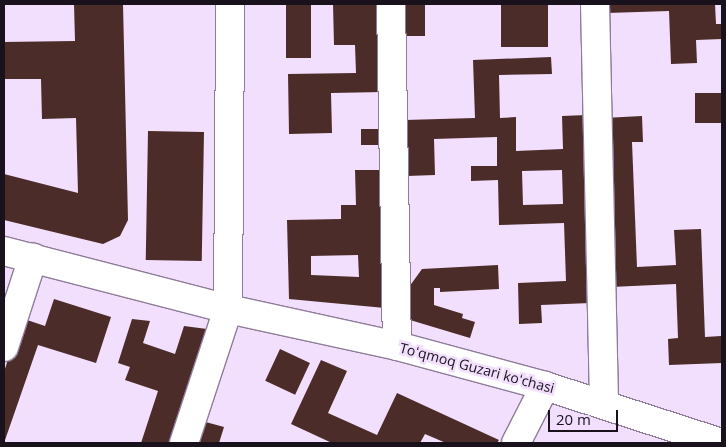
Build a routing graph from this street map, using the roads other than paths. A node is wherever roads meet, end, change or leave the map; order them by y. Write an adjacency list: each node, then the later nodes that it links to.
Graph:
1 (230, 4): 6 (street)
2 (391, 4): 7 (street)
3 (595, 4): 10 (street)
4 (4, 251): 5 (street, Toʻqmoq Guzari koʻchasi)
5 (33, 258): 6 (street, Toʻqmoq Guzari koʻchasi); 8 (street)
6 (228, 309): 7 (street, Toʻqmoq Guzari koʻchasi); 11 (street)
7 (397, 346): 9 (street, Toʻqmoq Guzari koʻchasi)
8 (4, 347)
9 (544, 386): 10 (street, Toʻqmoq Guzari koʻchasi); 12 (street)
10 (604, 404): 13 (street, Toʻqmoq Guzari koʻchasi)
11 (184, 443)
12 (516, 443)
13 (722, 443)

